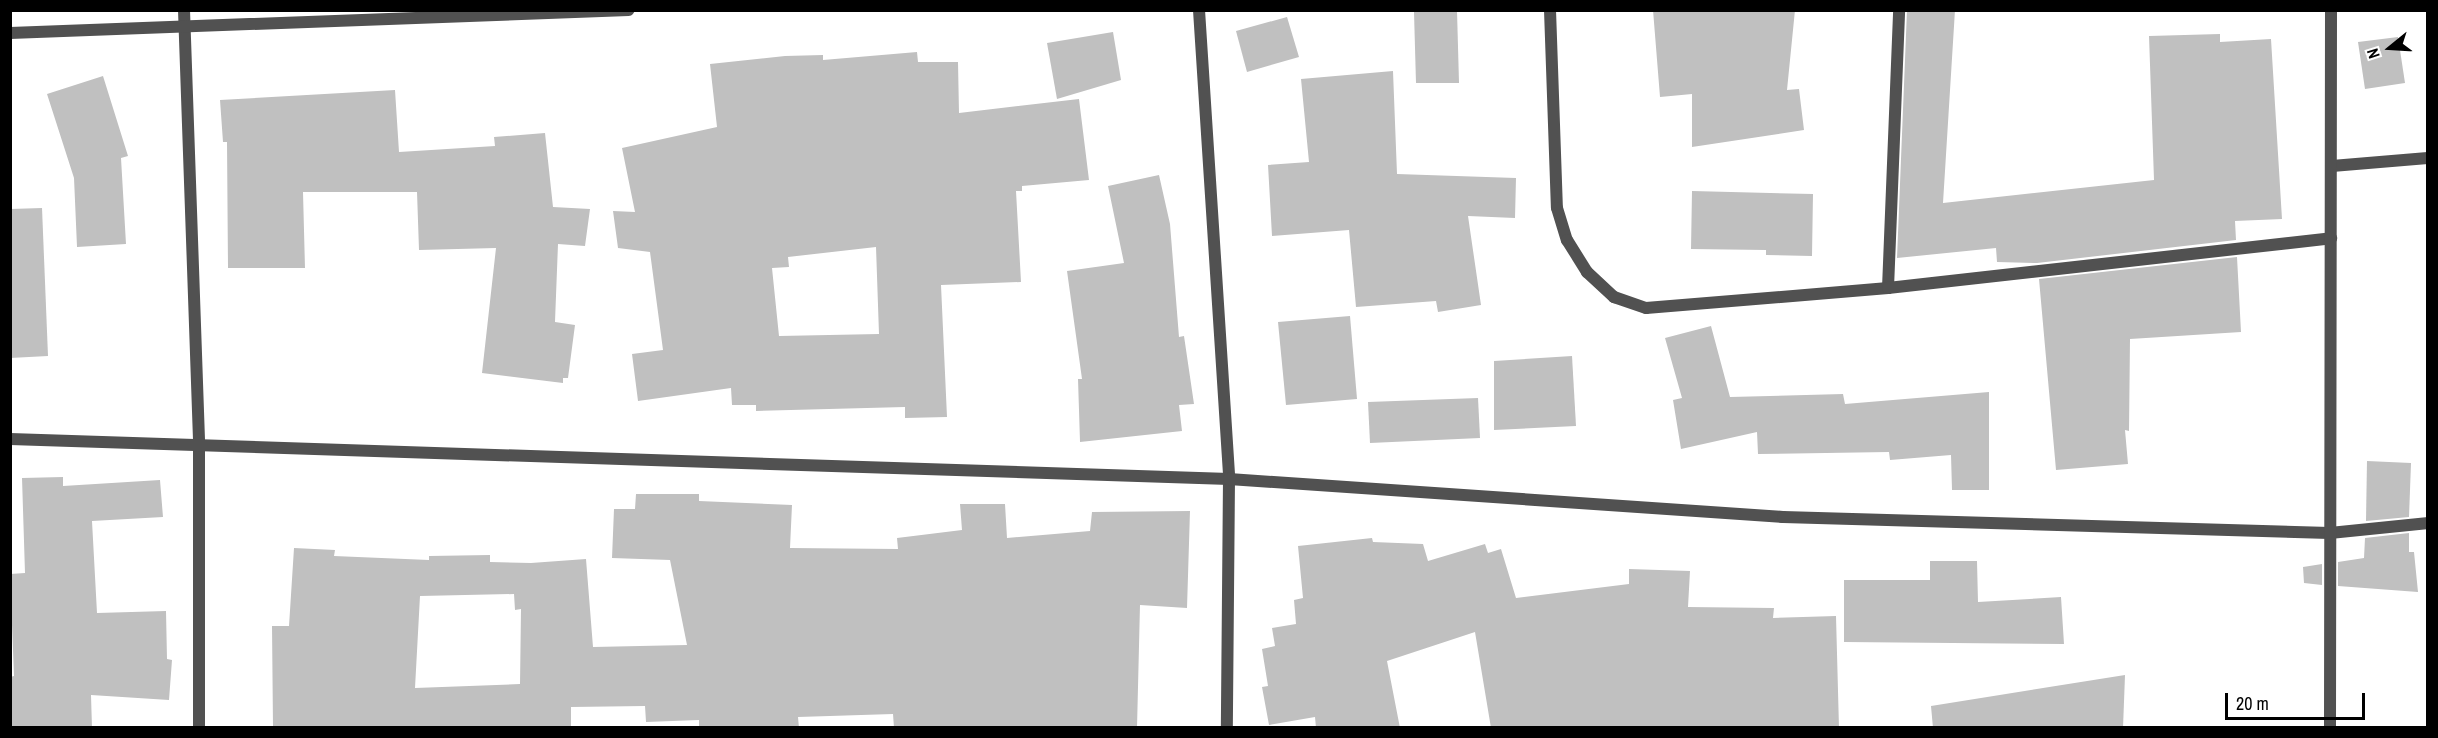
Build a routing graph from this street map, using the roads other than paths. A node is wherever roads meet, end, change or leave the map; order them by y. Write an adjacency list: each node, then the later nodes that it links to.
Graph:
1 (184, 10): 7 (street)
2 (629, 10): 7 (street)
3 (1199, 10): 15 (street)
4 (1550, 10): 12 (street)
5 (1899, 10): 12 (street)
6 (2331, 10): 10 (street)
7 (183, 26): 8 (street); 14 (street)
8 (10, 33)
9 (2427, 158): 10 (street)
10 (2332, 166): 11 (street)
11 (2331, 238): 12 (street); 17 (street)
12 (1888, 288)
13 (10, 439): 14 (street)
14 (199, 445): 15 (street); 18 (street)
15 (1229, 478): 17 (street); 19 (street)
16 (2427, 523): 17 (street)
17 (2330, 533): 20 (street)
18 (199, 728)
19 (1227, 728)
20 (2330, 728)

